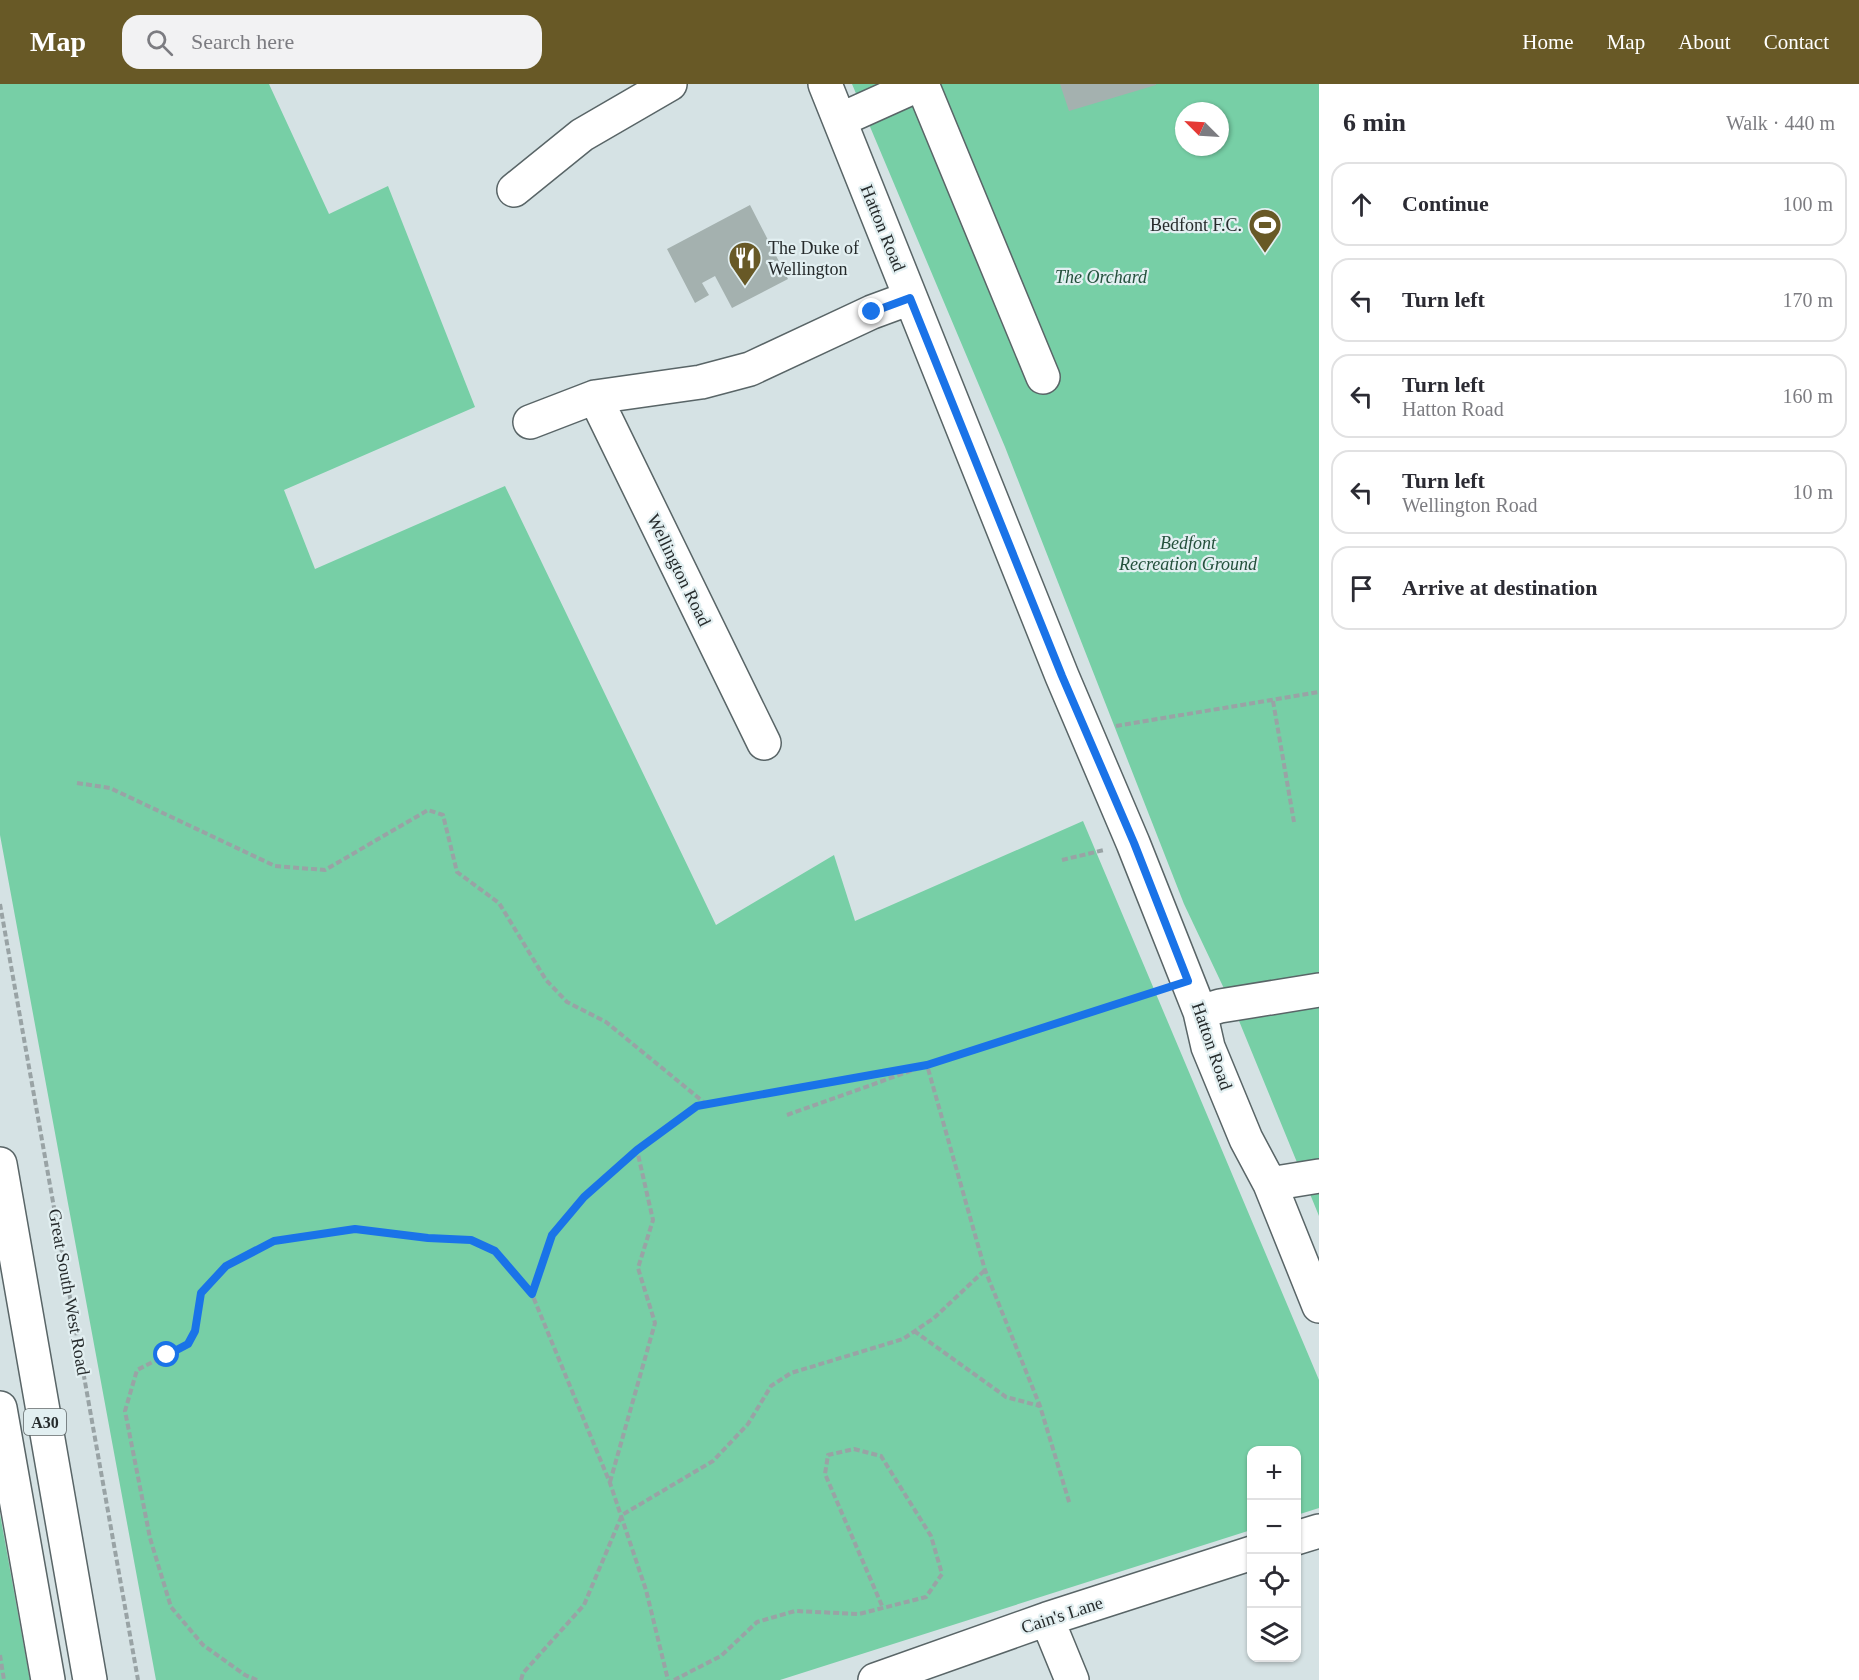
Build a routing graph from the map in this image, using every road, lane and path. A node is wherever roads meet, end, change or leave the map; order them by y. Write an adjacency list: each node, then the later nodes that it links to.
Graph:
1 (670, 84): 5 (main road)
2 (825, 84): 4 (main road, Hatton Road)
3 (921, 84): 4 (main road); 7 (main road)
4 (840, 120): 6 (main road, Hatton Road)
5 (514, 190)
6 (910, 298): 8 (main road); 12 (main road, Hatton Road)
7 (1043, 377)
8 (595, 397): 9 (main road); 13 (main road, Wellington Road)
9 (530, 422)
10 (1319, 692): 11 (path)
11 (1273, 701): 12 (path); 15 (path)
12 (1086, 732): 16 (main road, Hatton Road)
13 (764, 743)
14 (77, 783): 23 (path)
15 (1294, 822)
16 (1134, 843): 17 (path); 19 (main road, Hatton Road)
17 (1062, 860)
18 (0, 904): 47 (path, Great South West Road)
19 (1188, 981): 21 (main road, Hatton Road); 22 (path)
20 (1319, 990): 21 (main road)
21 (1200, 1012): 28 (main road, Hatton Road)
22 (927, 1065): 23 (path); 24 (path); 29 (path)
23 (707, 1104): 25 (path)
24 (787, 1115)
25 (637, 1150): 30 (path); 35 (path)
26 (0, 1164): 46 (main road, A30)
27 (1319, 1176): 28 (main road)
28 (1270, 1184): 31 (main road, Hatton Road)
29 (985, 1270): 32 (path); 33 (path)
30 (532, 1294): 35 (path); 48 (path)
31 (1319, 1306)
32 (914, 1331): 33 (path); 37 (path)
33 (1040, 1406): 36 (path)
34 (0, 1408): 45 (main road, A30)
35 (610, 1483): 37 (path)
36 (1070, 1505)
37 (621, 1515): 49 (path); 50 (path)
38 (1319, 1531): 39 (main road)
39 (1301, 1536)
40 (1248, 1554): 42 (main road, Cain's Lane)
41 (883, 1608): 41 (path); 51 (path)
42 (1047, 1619): 52 (main road, Cain's Lane); 53 (main road)
43 (0, 1655): 44 (path)
44 (4, 1680)
45 (48, 1680)
46 (90, 1680)
47 (138, 1680)
48 (257, 1680)
49 (521, 1680)
50 (668, 1680)
51 (674, 1680)
52 (875, 1680)
53 (1072, 1680)

